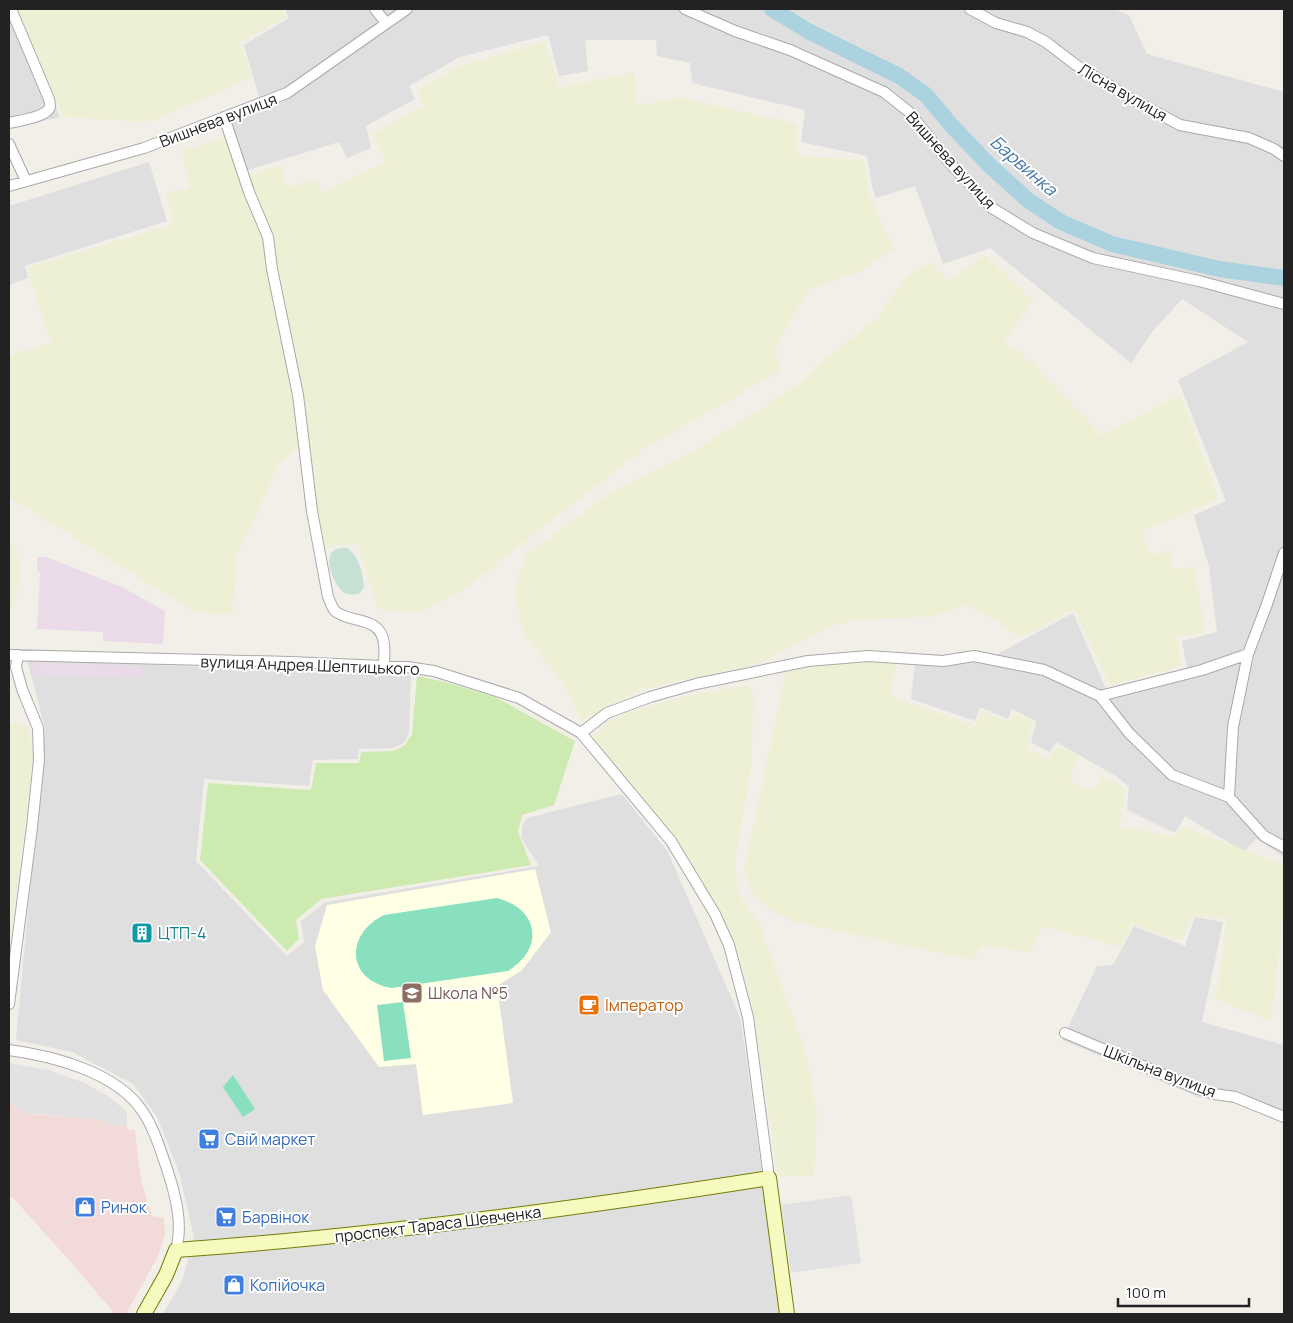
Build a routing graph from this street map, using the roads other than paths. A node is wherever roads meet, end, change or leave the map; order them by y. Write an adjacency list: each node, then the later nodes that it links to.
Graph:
1 (11, 9): 8 (street)
2 (375, 9): 6 (street)
3 (407, 9): 6 (street, Вишнева вулиця)
4 (685, 9): 13 (street, Вишнева вулиця)
5 (970, 9): 10 (street, Лісна вулиця)
6 (386, 23): 7 (street, Вишнева вулиця)
7 (224, 117): 11 (street, Вишнева вулиця); 17 (street)
8 (9, 123)
9 (9, 144): 11 (street)
10 (1284, 156)
11 (26, 180): 12 (street, Вишнева вулиця)
12 (9, 186)
13 (1284, 304)
14 (1284, 553): 15 (street)
15 (1248, 654): 18 (street); 20 (street)
16 (13, 655): 17 (street, вулиця Андрея Шептицького); 22 (street)
17 (384, 667): 19 (street, вулиця Андрея Шептицького)
18 (1100, 696): 19 (street); 20 (street)
19 (581, 733): 26 (street, вулиця Андрея Шептицького)
20 (1228, 797): 21 (street)
21 (1284, 847)
22 (9, 1004)
23 (1065, 1033): 25 (street, Шкільна вулиця)
24 (9, 1050): 27 (street)
25 (1284, 1117)
26 (769, 1178): 27 (street, проспект Тараса Шевченка); 29 (street)
27 (176, 1250): 28 (street)
28 (144, 1314)
29 (787, 1314)

